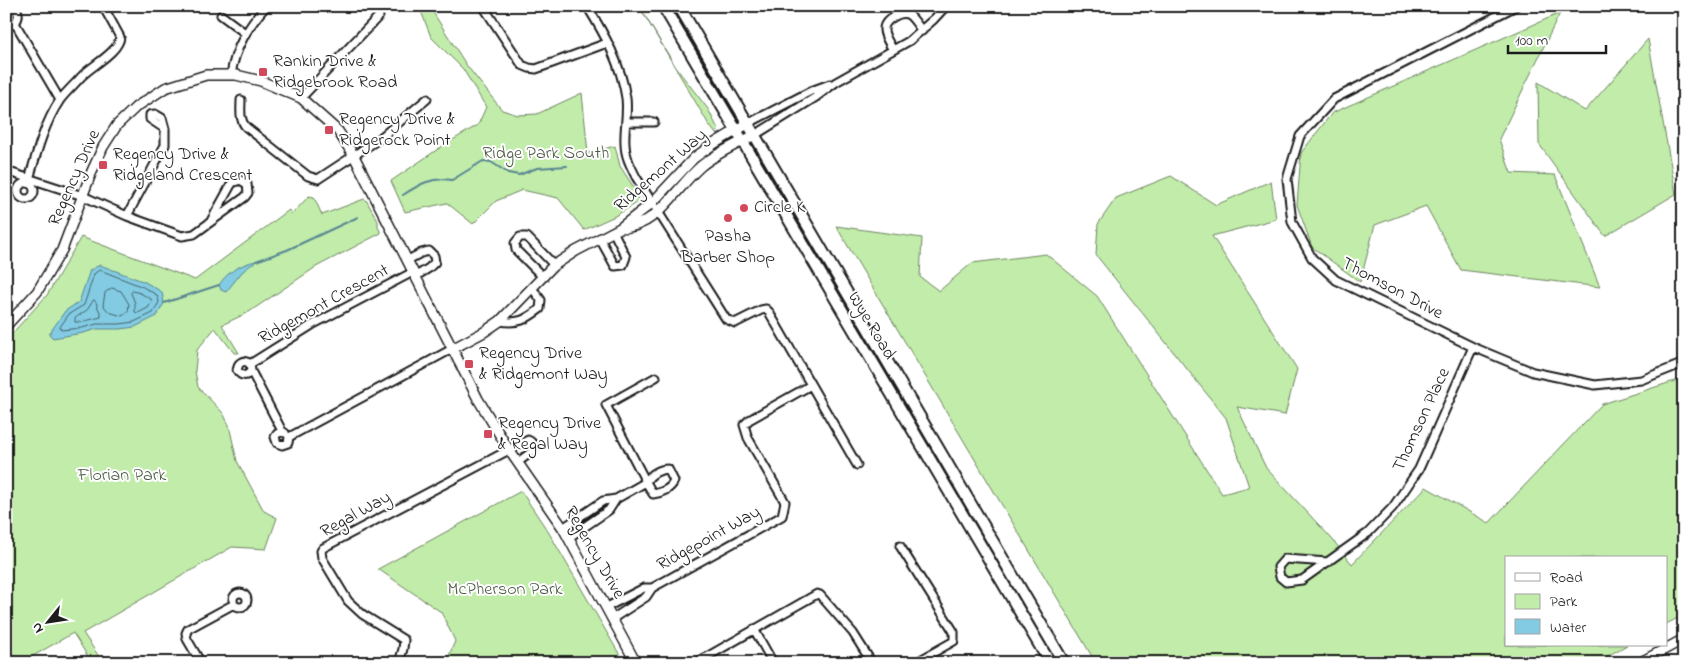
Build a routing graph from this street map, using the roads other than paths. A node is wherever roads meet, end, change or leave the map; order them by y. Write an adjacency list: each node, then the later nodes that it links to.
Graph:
1 (12, 6): 12 (street)
2 (103, 6): 22 (street)
3 (266, 6): 15 (street)
4 (483, 6): 16 (street)
5 (587, 6): 16 (street)
6 (663, 6): 28 (main road, Wye Road)
7 (679, 6): 26 (main road, Wye Road)
8 (946, 6): 14 (street)
9 (1516, 6): 47 (street, Thomson Drive)
10 (221, 15): 15 (street)
11 (379, 16): 20 (street)
12 (15, 23): 13 (street); 22 (street)
13 (6, 25)
14 (922, 31): 17 (street); 17 (street)
15 (245, 33): 18 (street)
16 (608, 43): 24 (street)
17 (892, 50): 19 (street)
18 (231, 75): 20 (street, Regency Drive); 34 (street, Regency Drive)
19 (836, 82): 26 (street); 29 (street)
20 (301, 98): 31 (street, Regency Drive)
21 (427, 99): 31 (street)
22 (60, 100): 33 (street)
23 (241, 100): 31 (street)
24 (626, 122): 25 (street); 35 (street)
25 (654, 122)
26 (748, 124): 28 (street, Ridgemont Way); 29 (main road, Wye Road)
27 (165, 129): 36 (street)
28 (736, 131): 30 (main road, Wye Road); 35 (street, Ridgemont Way)
29 (755, 135): 30 (street, Ridgemont Way); 76 (main road, Wye Road)
30 (742, 142): 35 (street, Ridgemont Way); 75 (main road, Wye Road)
31 (354, 156): 40 (street, Regency Drive)
32 (6, 171): 33 (street)
33 (28, 180): 34 (street)
34 (83, 196): 36 (street); 46 (street, Regency Drive)
35 (655, 207): 38 (street, Ridgemont Way); 51 (street)
36 (127, 216): 37 (street)
37 (211, 222): 37 (street)
38 (617, 230): 39 (street, Ridgemont Way); 39 (street, Ridgemont Way)
39 (600, 240): 41 (street, Ridgemont Way)
40 (408, 260): 42 (street, Regency Drive); 42 (street)
41 (554, 266): 43 (street, Ridgemont Way); 43 (street)
42 (414, 274): 48 (street, Regency Drive); 52 (street, Ridgemont Crescent)
43 (543, 277): 44 (street, Ridgemont Way)
44 (532, 288): 45 (street, Ridgemont Way); 45 (street)
45 (500, 321): 48 (street, Ridgemont Way)
46 (6, 326)
47 (1473, 347): 49 (street, Thomson Drive); 61 (street, Thomson Place)
48 (452, 349): 53 (street); 54 (street, Regency Drive)
49 (1684, 363)
50 (656, 377): 57 (street)
51 (811, 385): 56 (street); 62 (street, Ridgepoint Way)
52 (282, 431): 53 (street, Ridgemont Crescent); 53 (street, Ridgemont Crescent)
53 (289, 437)
54 (509, 450): 55 (street, Regency Drive); 55 (street); 69 (street, Regal Way)
55 (518, 462): 58 (street, Regency Drive)
56 (857, 465)
57 (616, 499): 58 (street); 59 (street)
58 (563, 528): 59 (street, Regency Drive)
59 (568, 538): 64 (street, Regency Drive)
60 (900, 546): 74 (street)
61 (1328, 562): 61 (street, Thomson Place)
62 (652, 588): 64 (street, Ridgepoint Way); 65 (street, Ridgepoint Way)
63 (234, 604): 68 (street)
64 (607, 608): 65 (street, Regency Drive)
65 (612, 619): 70 (street, Regency Drive)
66 (754, 630): 71 (street); 72 (street); 73 (street)
67 (1684, 639): 77 (street)
68 (201, 663)
69 (399, 663)
70 (636, 663)
71 (696, 663)
72 (773, 663)
73 (872, 663)
74 (915, 663)
75 (1050, 663)
76 (1064, 663)
77 (1639, 663)

